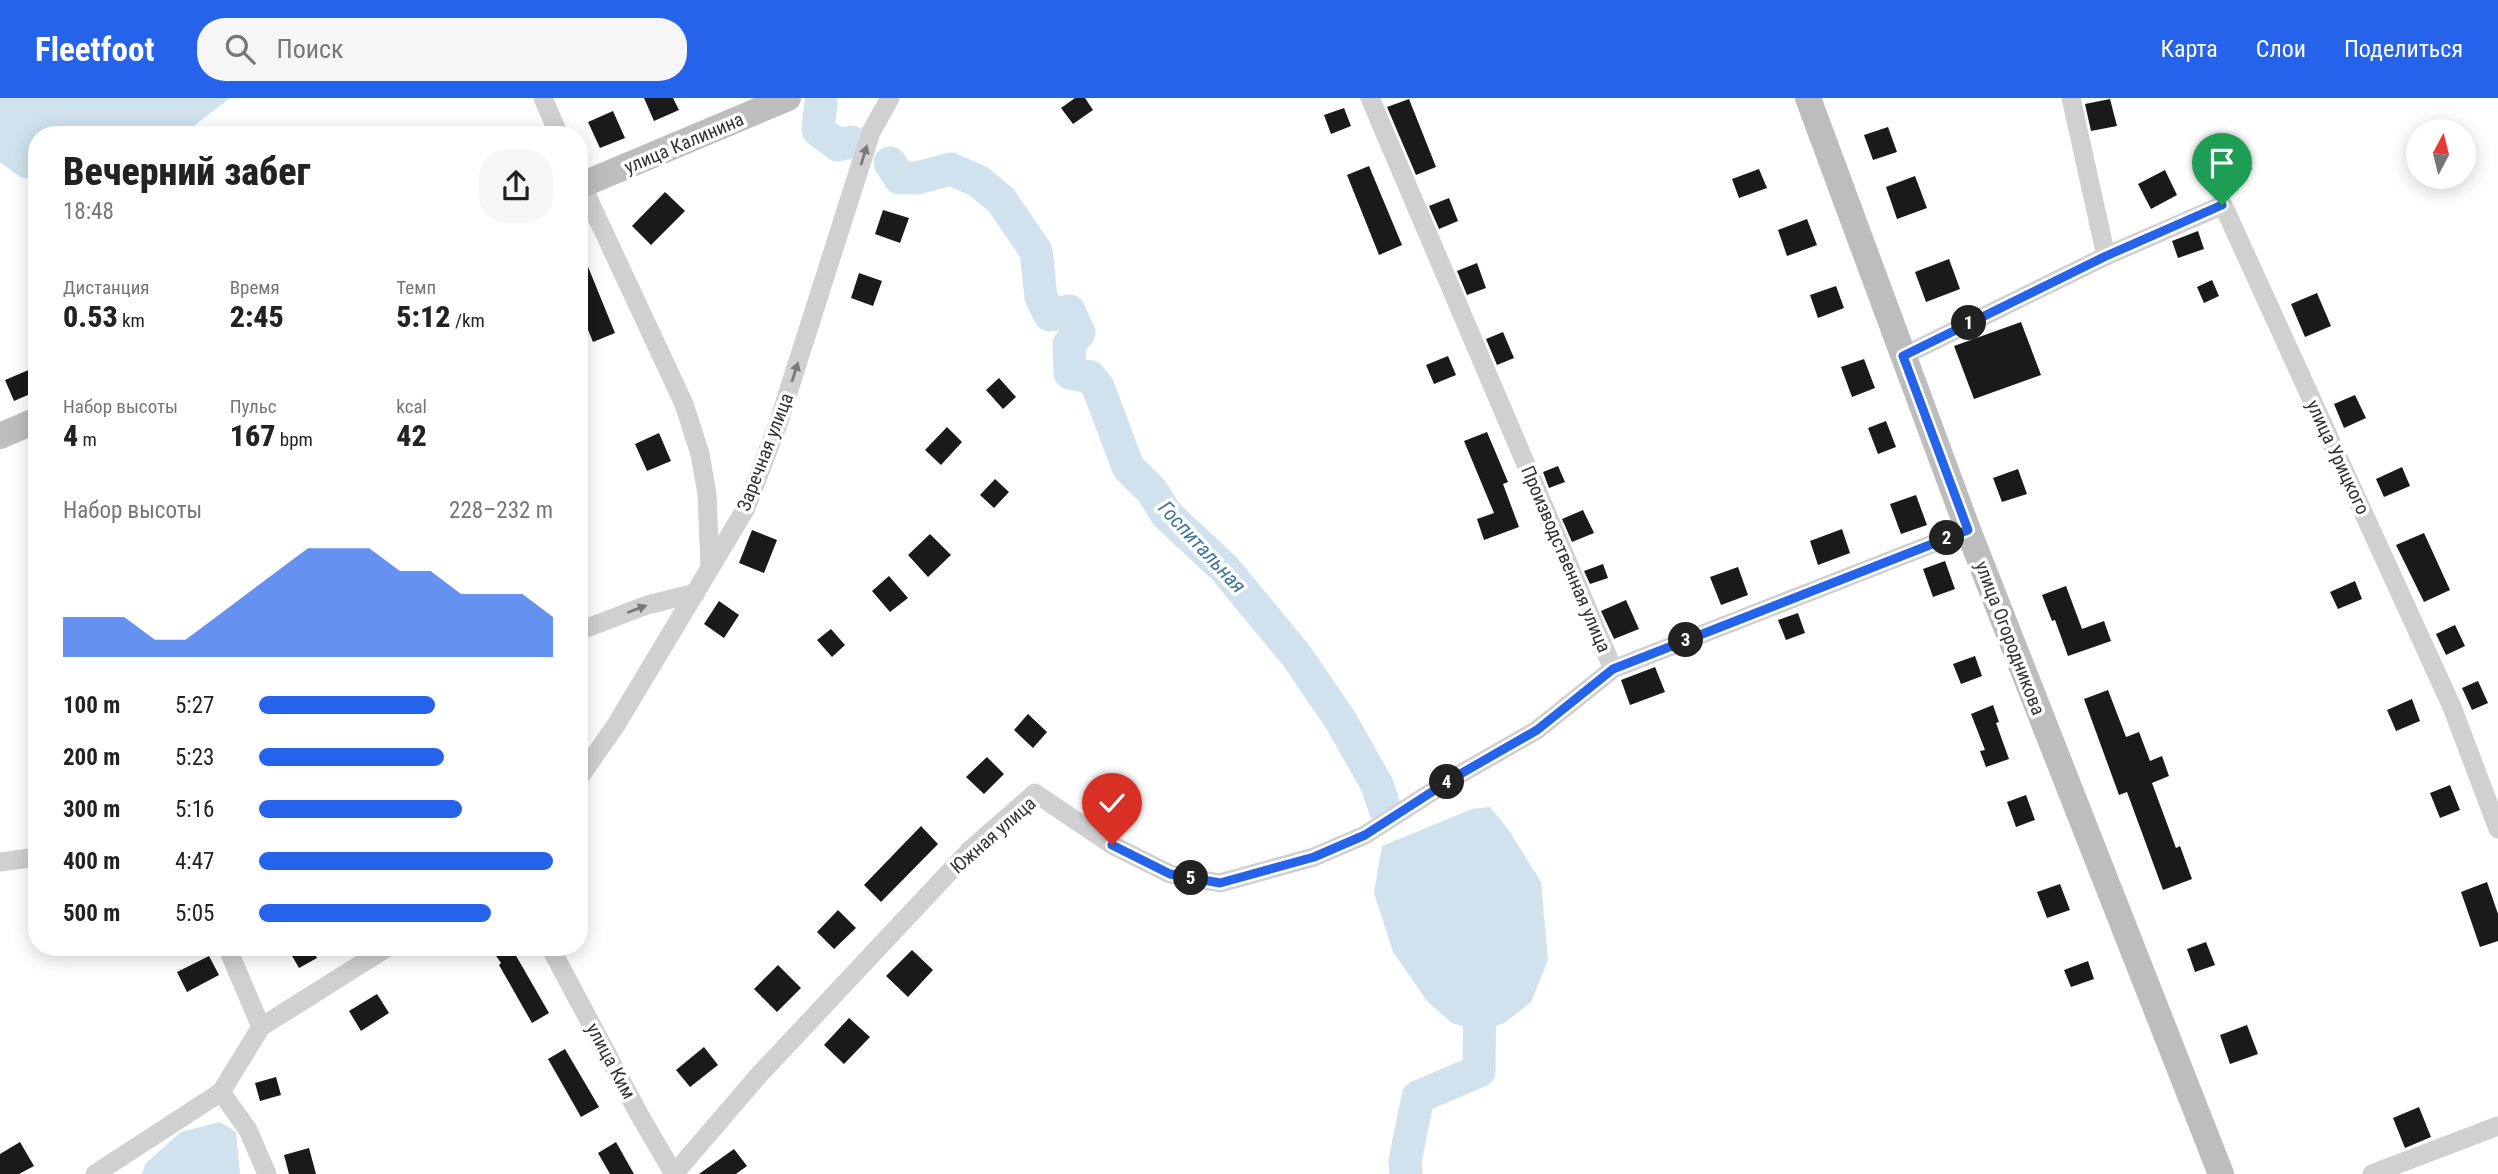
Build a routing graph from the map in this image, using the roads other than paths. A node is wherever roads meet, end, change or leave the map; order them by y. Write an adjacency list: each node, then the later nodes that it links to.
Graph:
1 (543, 98): 7 (street)
2 (788, 98): 8 (street, улица Калинина)
3 (890, 98): 15 (street, Заречная улица, one-way to 3)
4 (1370, 98): 18 (street, Производственная улица)
5 (1808, 98): 11 (street, улица Огородникова)
6 (2071, 98): 10 (street)
7 (555, 126)
8 (588, 181)
9 (588, 201): 15 (street)
10 (2106, 256): 11 (street, улица Урицкого); 20 (street, улица Урицкого)
11 (1903, 356): 14 (street, улица Огородникова)
12 (28, 424): 13 (street)
13 (0, 436)
14 (1968, 530): 18 (street, Производственная улица); 32 (street, улица Огородникова)
15 (710, 569): 16 (street, Заречная улица)
16 (696, 593): 17 (street, one-way to 16); 19 (street, Заречная улица)
17 (588, 628)
18 (1613, 669): 31 (street, Южная улица)
19 (588, 765)
20 (2498, 829)
21 (28, 858): 22 (street)
22 (0, 862)
23 (231, 956): 26 (street)
24 (374, 956): 26 (street)
25 (555, 956): 31 (street, улица Ким)
26 (261, 1027): 27 (street)
27 (221, 1092): 29 (street); 30 (street)
28 (2498, 1126): 33 (street)
29 (95, 1174)
30 (267, 1174)
31 (674, 1174)
32 (2221, 1174)
33 (2372, 1174)

